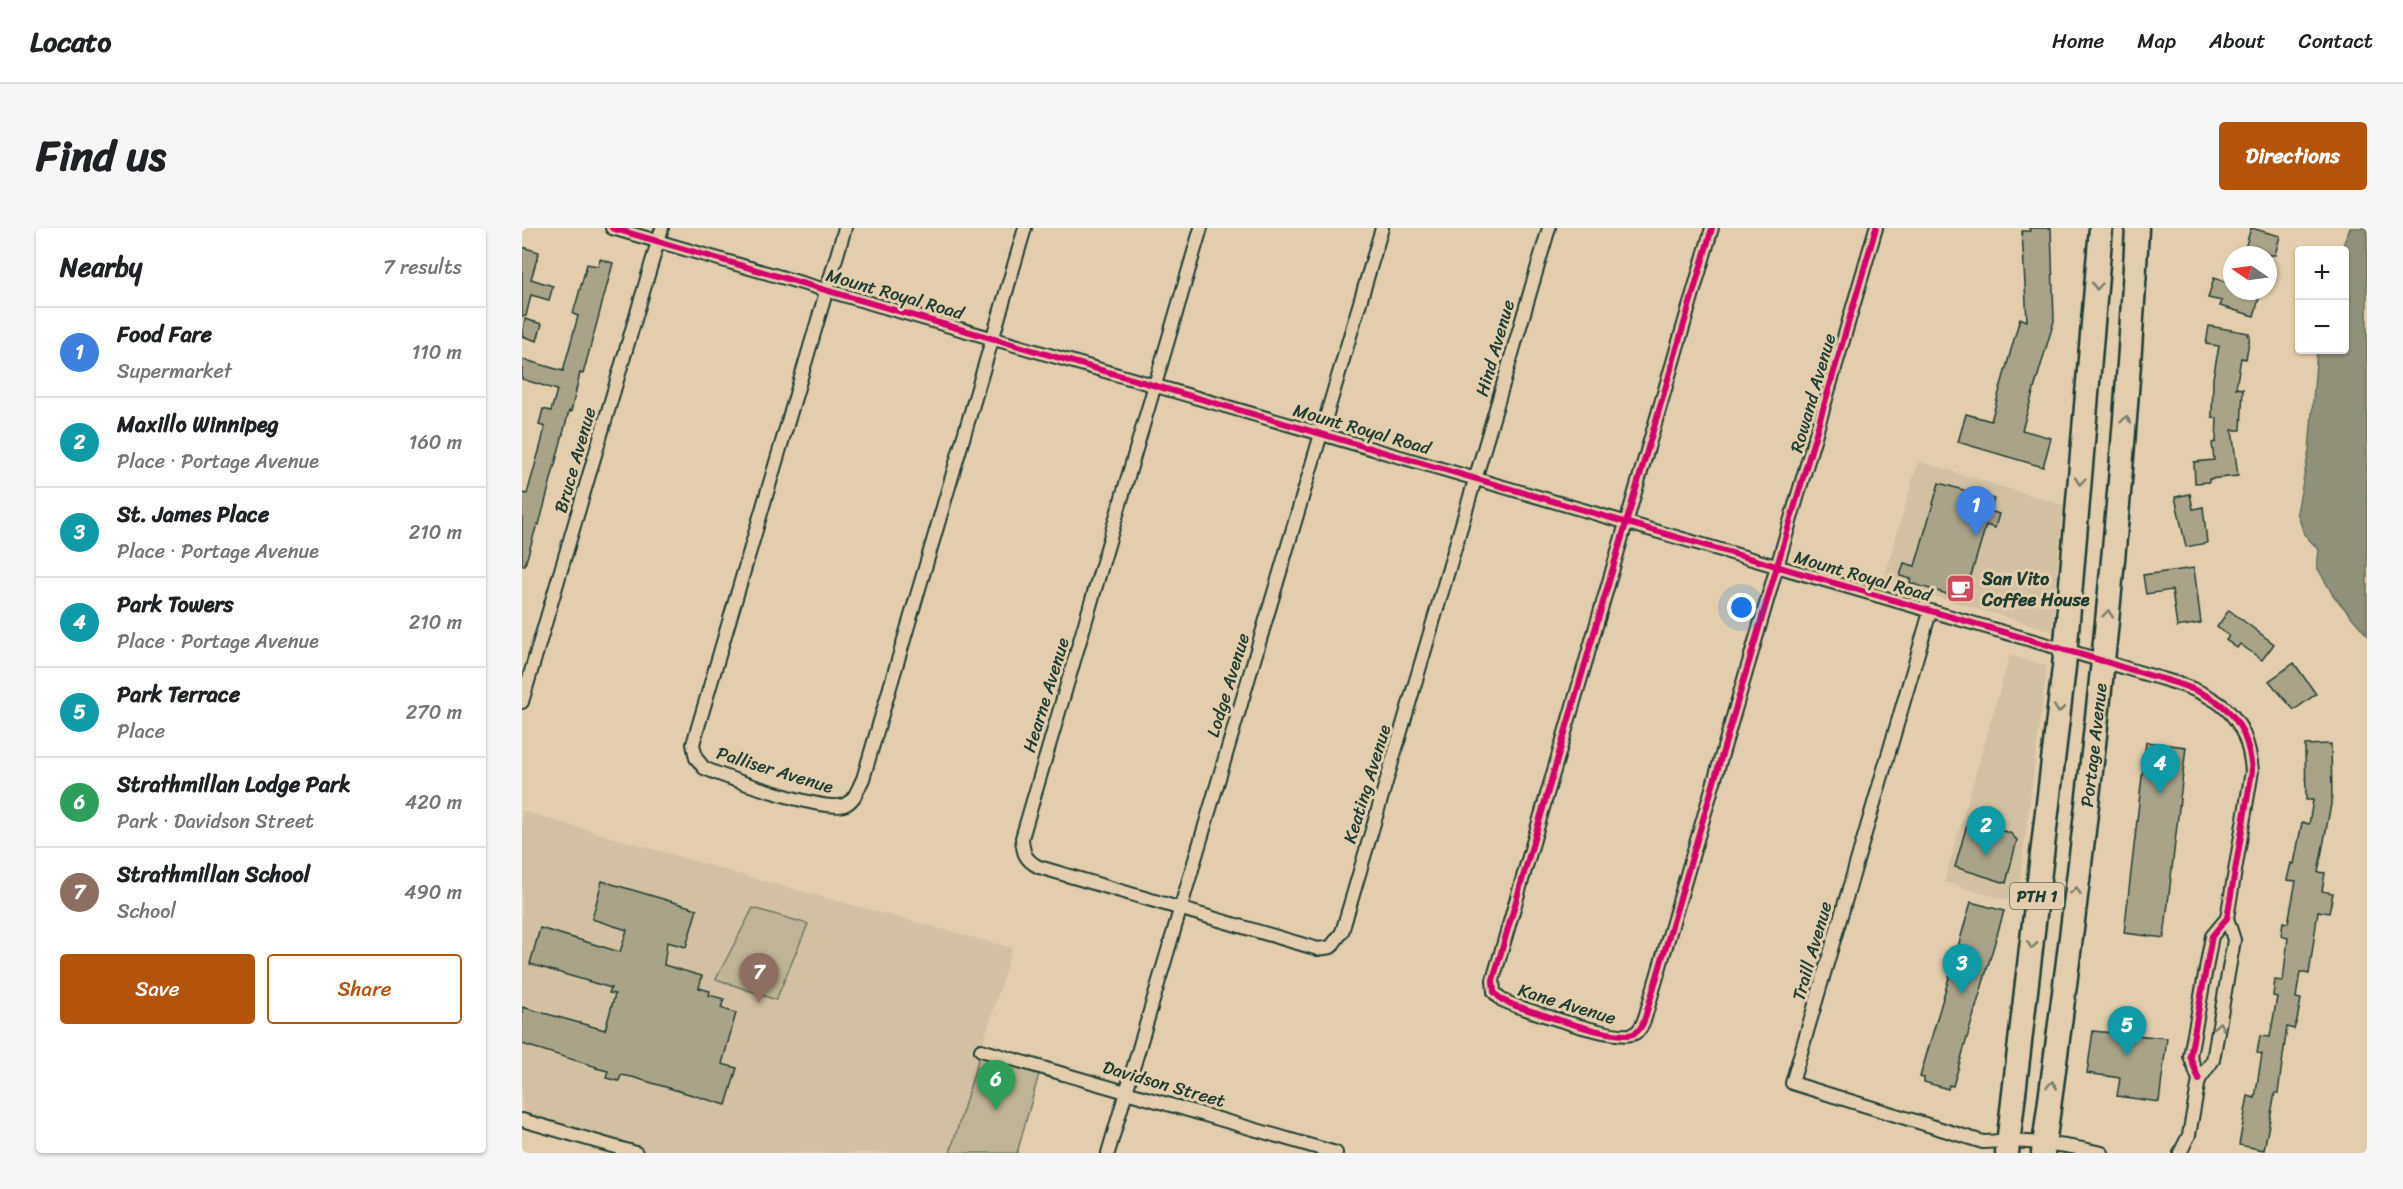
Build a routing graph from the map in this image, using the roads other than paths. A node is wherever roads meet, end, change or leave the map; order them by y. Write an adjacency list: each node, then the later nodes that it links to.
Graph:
1 (612, 228): 12 (street, Mount Royal Road)
2 (662, 228): 12 (street, Bruce Avenue)
3 (845, 228): 13 (street, Palliser Avenue)
4 (1025, 228): 14 (street, Palliser Avenue)
5 (1201, 228): 15 (street)
6 (1382, 228): 16 (street, Lodge Avenue)
7 (1549, 228): 17 (street, Hind Avenue)
8 (1712, 228): 18 (street)
9 (1876, 228): 19 (street, Rowand Avenue)
10 (2101, 228): 21 (highway, Portage Avenue / PTH 1, one-way to 21)
11 (2137, 228): 22 (highway, Portage Avenue / PTH 1, one-way to 11)
12 (658, 242): 13 (street, Mount Royal Road); 23 (street, Bruce Avenue)
13 (828, 290): 14 (street, Mount Royal Road); 14 (street, Palliser Avenue)
14 (993, 339): 15 (street, Mount Royal Road)
15 (1157, 386): 16 (street, Mount Royal Road); 24 (street, Hearne Avenue)
16 (1321, 433): 17 (street, Mount Royal Road); 24 (street, Lodge Avenue)
17 (1476, 479): 18 (street, Mount Royal Road); 24 (street, Keating Avenue)
18 (1627, 523): 19 (street, Mount Royal Road); 19 (street, Kane Avenue)
19 (1778, 567): 20 (street, Mount Royal Road)
20 (1930, 612): 21 (street, Mount Royal Road); 30 (street, Traill Avenue)
21 (2066, 651): 22 (street, Mount Royal Road); 30 (highway, Portage Avenue / PTH 1, one-way to 30)
22 (2103, 661): 25 (street, Mount Royal Road); 31 (highway, Portage Avenue / PTH 1, one-way to 22)
23 (522, 702)
24 (1180, 909): 28 (street, Lodge Avenue)
25 (2227, 918): 27 (street, one-way to 25); 27 (street)
26 (981, 1050): 28 (street, Davidson Street)
27 (2199, 1080): 36 (street)
28 (1126, 1092): 33 (street, Lodge Avenue); 34 (street, Davidson Street)
29 (522, 1120): 32 (street)
30 (2008, 1147): 31 (street)
31 (2044, 1148): 35 (street)
32 (636, 1153)
33 (1108, 1153)
34 (1336, 1153)
35 (2102, 1153)
36 (2180, 1153)

